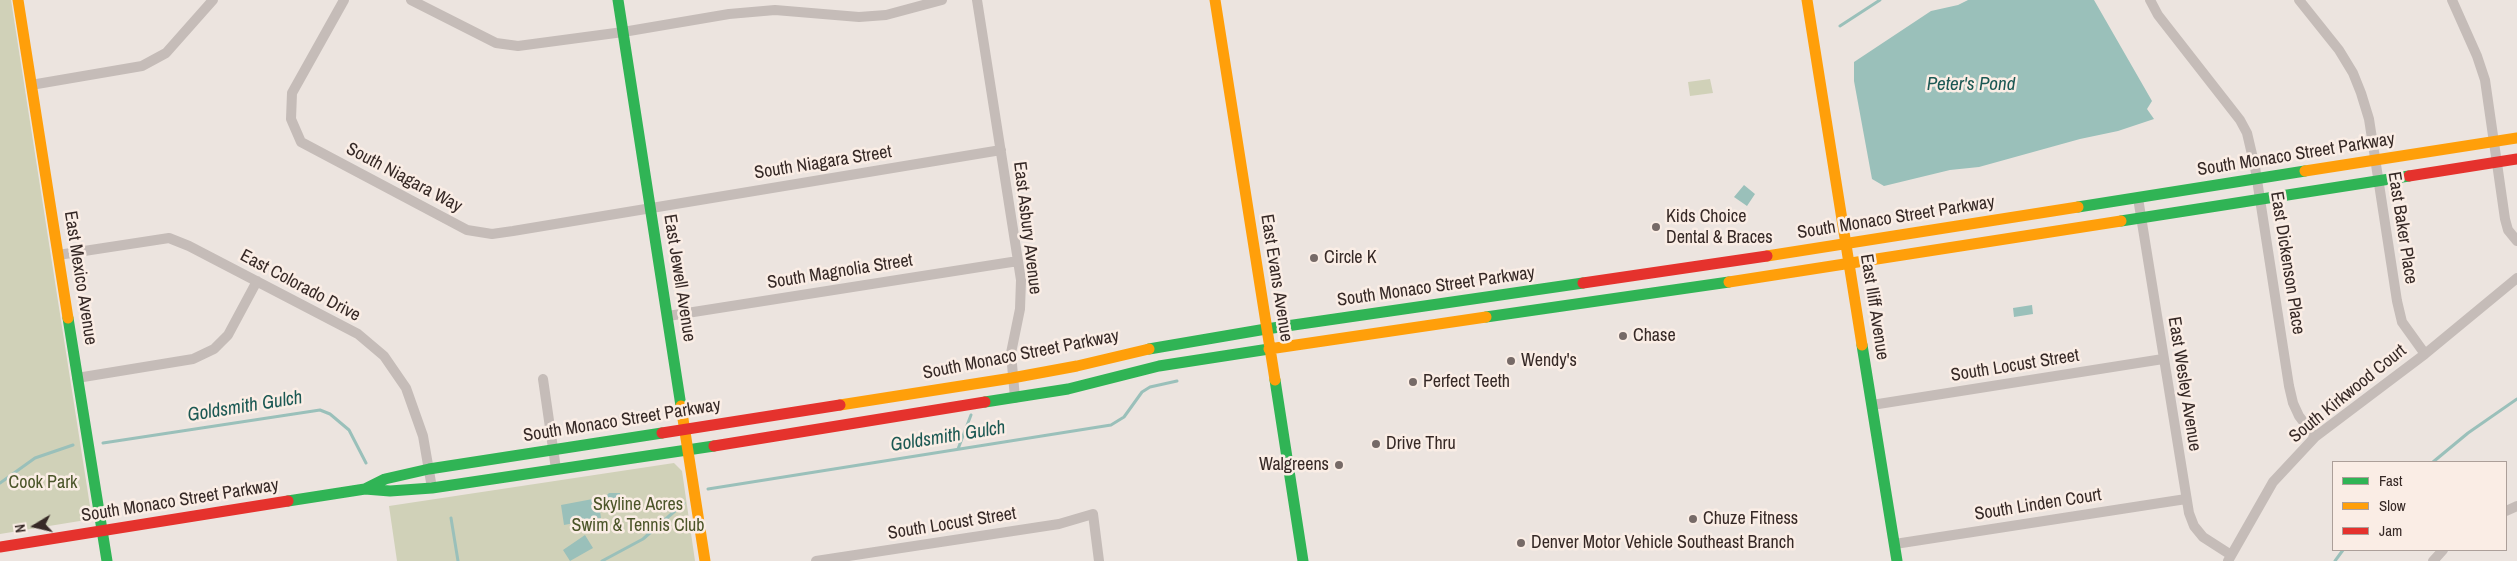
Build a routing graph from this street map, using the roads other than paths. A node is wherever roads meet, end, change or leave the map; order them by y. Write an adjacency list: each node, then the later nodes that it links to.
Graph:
1 (18, 0): 14 (main road, East Mexico Avenue)
2 (213, 0): 14 (street)
3 (344, 0): 25 (street, South Niagara Way)
4 (411, 0): 13 (street)
5 (618, 0): 13 (main road, East Jewell Avenue)
6 (942, 0): 13 (street)
7 (976, 0): 17 (street, East Asbury Avenue)
8 (1215, 0): 35 (main road, East Evans Avenue)
9 (1806, 0): 28 (main road, East Iliff Avenue)
10 (2150, 0): 21 (street, East Dickenson Place)
11 (2300, 0): 19 (street, East Baker Place)
12 (2452, 0): 16 (street)
13 (623, 32): 25 (main road, East Jewell Avenue)
14 (31, 85): 29 (main road, East Mexico Avenue)
15 (2517, 138): 16 (main road, South Monaco Street Parkway)
16 (2493, 142): 19 (main road, South Monaco Street Parkway); 20 (street)
17 (1001, 150): 25 (street, South Niagara Street); 30 (street, East Asbury Avenue)
18 (2517, 159): 20 (main road, South Monaco Street Parkway)
19 (2375, 160): 21 (main road, South Monaco Street Parkway); 22 (street, East Baker Place)
20 (2495, 162): 22 (main road, South Monaco Street Parkway); 27 (street)
21 (2257, 179): 23 (main road, South Monaco Street Parkway); 24 (street, East Dickenson Place)
22 (2378, 181): 24 (main road, South Monaco Street Parkway); 37 (street, East Baker Place)
23 (2138, 198): 26 (street, East Wesley Avenue); 28 (main road, South Monaco Street Parkway)
24 (2260, 199): 26 (main road, South Monaco Street Parkway); 45 (street, East Dickenson Place)
25 (650, 208): 34 (main road, East Jewell Avenue)
26 (2141, 218): 31 (main road, South Monaco Street Parkway); 38 (street, East Wesley Avenue)
27 (2517, 241)
28 (1846, 244): 31 (main road, East Iliff Avenue); 35 (main road, South Monaco Street Parkway)
29 (58, 255): 33 (street, East Colorado Drive); 39 (main road, East Mexico Avenue)
30 (1018, 261): 34 (street, South Magnolia Street); 40 (street, East Asbury Avenue)
31 (1849, 264): 36 (main road, South Monaco Street Parkway); 43 (main road, East Iliff Avenue)
32 (2517, 278): 37 (street, South Kirkwood Court)
33 (257, 282): 39 (street); 48 (street, East Colorado Drive)
34 (668, 316): 44 (main road, East Jewell Avenue)
35 (1266, 329): 36 (main road, East Evans Avenue); 40 (main road, South Monaco Street Parkway)
36 (1270, 349): 42 (main road, South Monaco Street Parkway); 62 (main road, East Evans Avenue)
37 (2425, 354): 45 (street, South Kirkwood Court)
38 (2163, 359): 43 (street, South Locust Street); 52 (street, East Wesley Avenue)
39 (78, 378): 53 (main road, East Mexico Avenue)
40 (1012, 378): 42 (street, East Asbury Avenue); 44 (main road, South Monaco Street Parkway)
41 (543, 379): 46 (street)
42 (1016, 398): 47 (main road, South Monaco Street Parkway)
43 (1872, 405): 54 (main road, East Iliff Avenue)
44 (686, 429): 46 (main road, South Monaco Street Parkway); 47 (main road, East Jewell Avenue)
45 (2315, 437): 57 (street, South Kirkwood Court)
46 (553, 449): 48 (main road, South Monaco Street Parkway); 49 (street)
47 (689, 449): 49 (main road, South Monaco Street Parkway); 59 (main road, East Jewell Avenue)
48 (429, 469): 50 (street, East Colorado Drive); 51 (main road, South Monaco Street Parkway)
49 (556, 469): 50 (main road, South Monaco Street Parkway)
50 (432, 488): 51 (main road, South Monaco Street Parkway)
51 (365, 489): 53 (main road, South Monaco Street Parkway)
52 (2186, 498): 54 (street, South Linden Court); 57 (street, East Wesley Avenue)
53 (102, 531): 55 (main road, South Monaco Street Parkway); 58 (main road, East Mexico Avenue)
54 (1894, 544): 63 (main road, East Iliff Avenue)
55 (0, 547)
56 (2442, 551): 64 (street)
57 (2230, 558)
58 (107, 561)
59 (706, 561)
60 (816, 561): 61 (street, South Locust Street)
61 (1099, 561)
62 (1303, 561)
63 (1897, 561)
64 (2433, 561)

